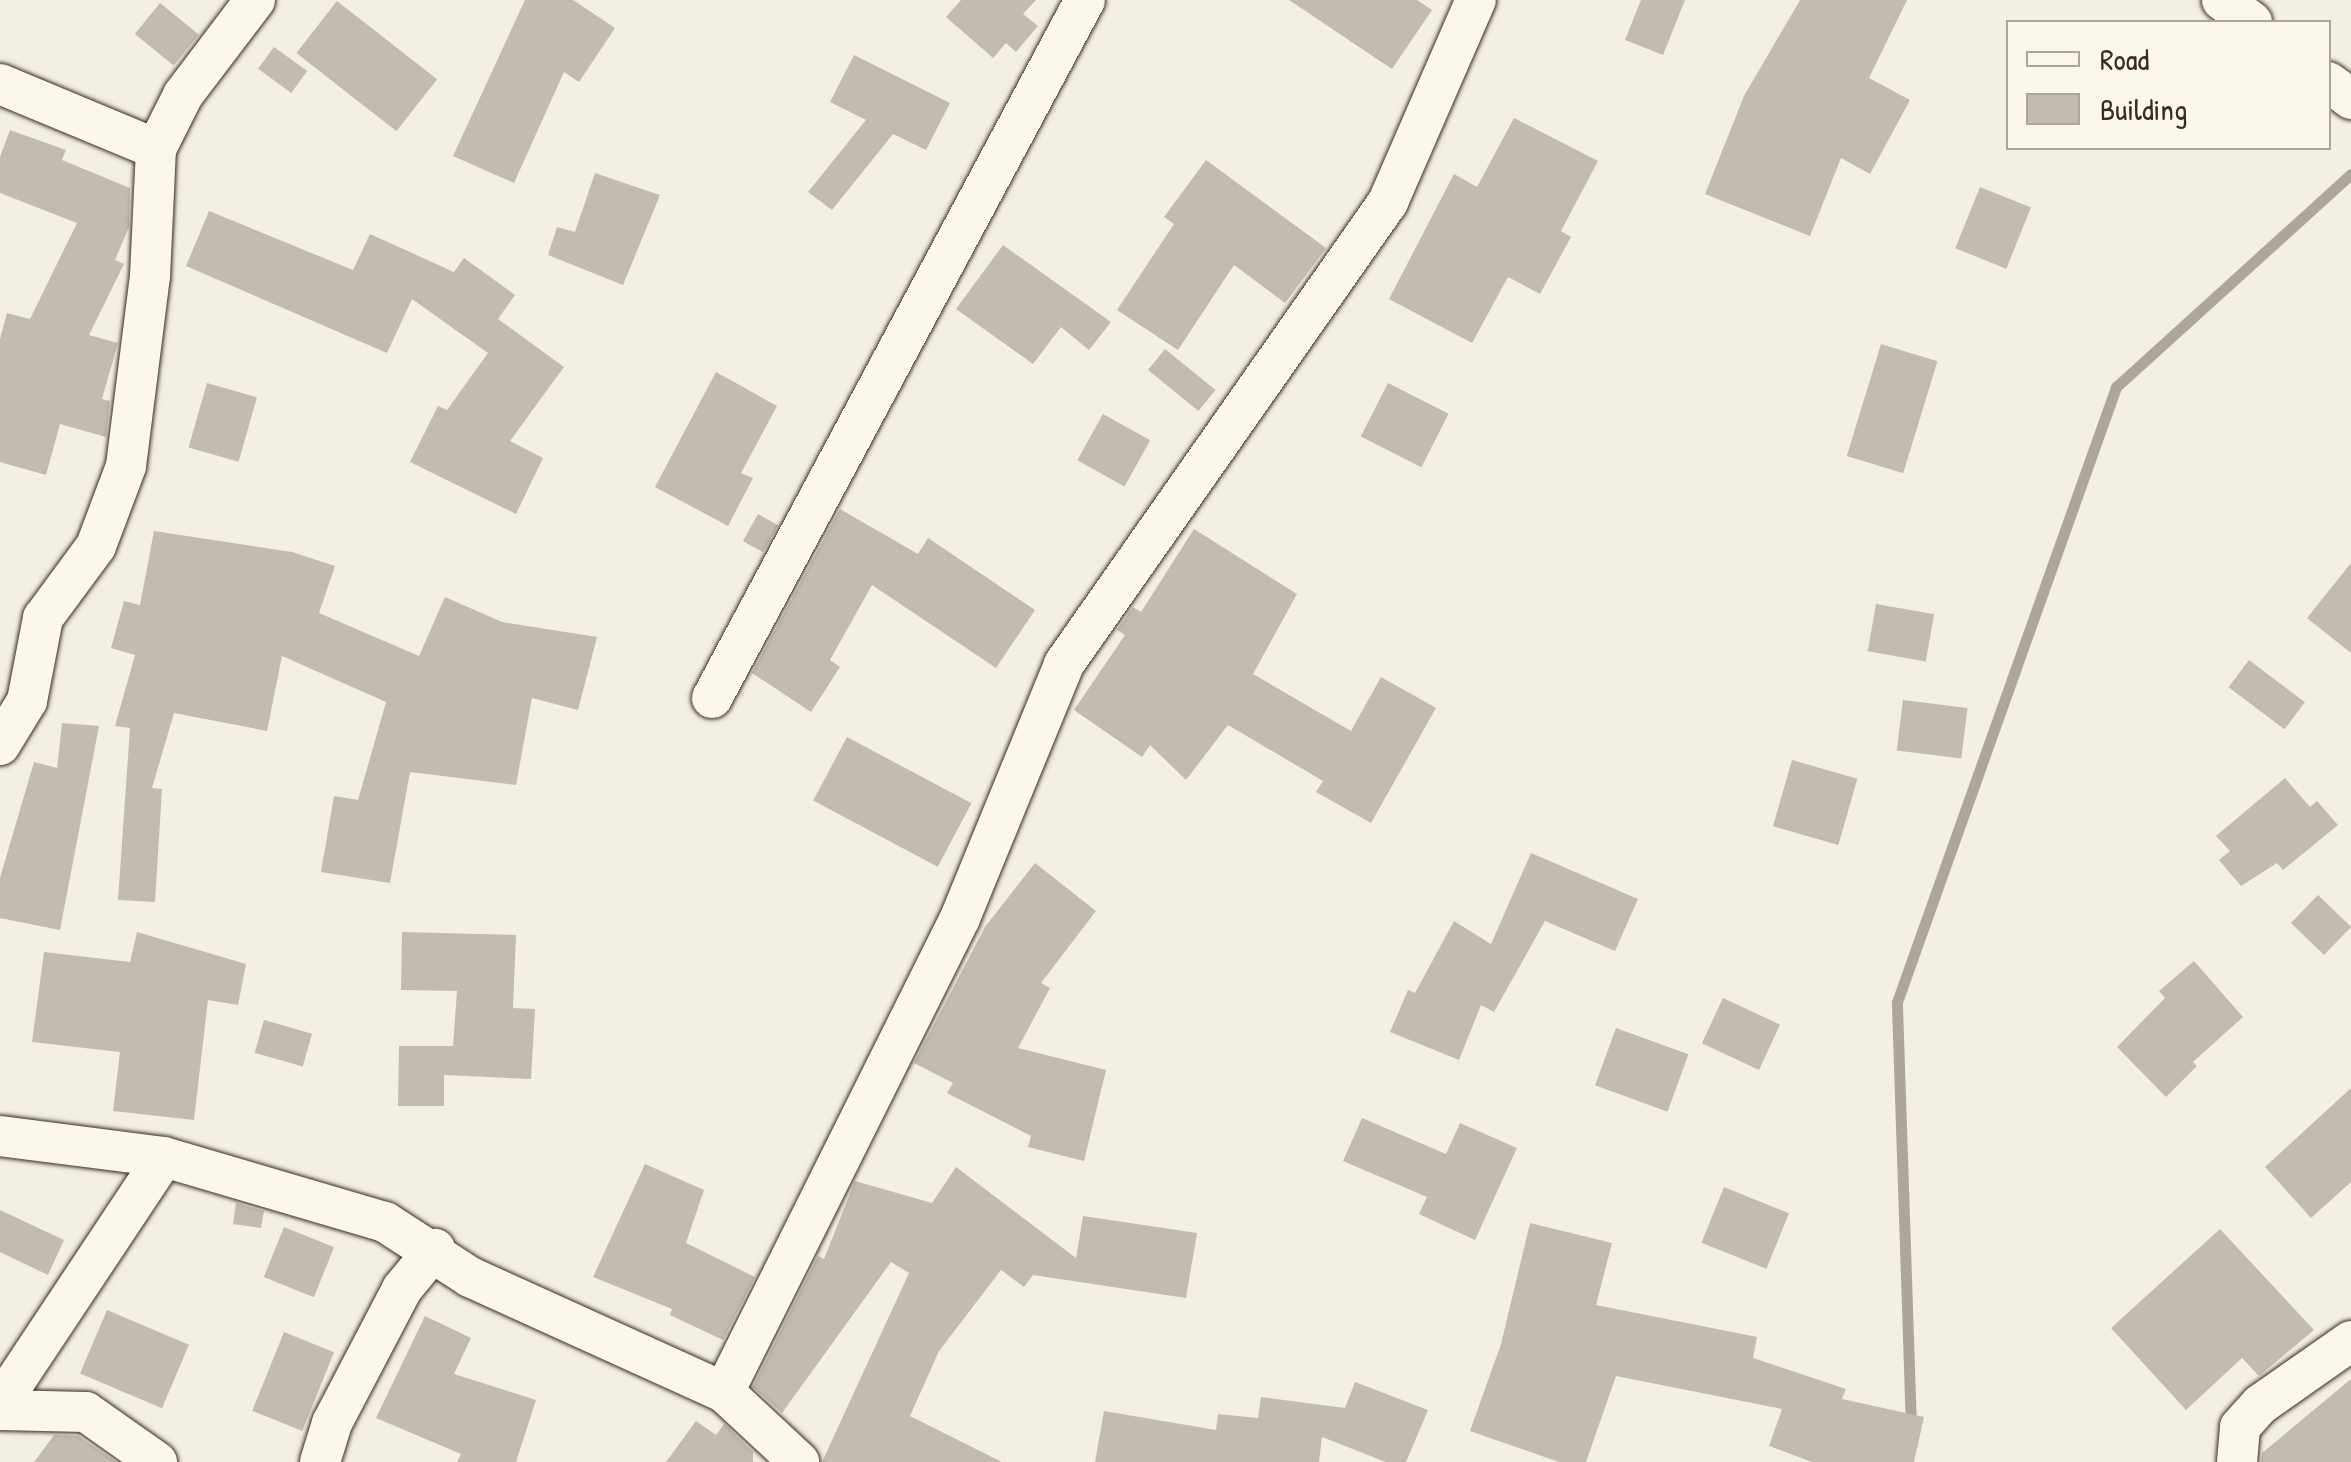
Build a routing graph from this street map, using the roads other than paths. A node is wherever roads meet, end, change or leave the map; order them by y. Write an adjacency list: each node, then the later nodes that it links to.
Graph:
1 (255, 0): 7 (street)
2 (1084, 0): 8 (street)
3 (1476, 0): 14 (street)
4 (2222, 0): 5 (street)
5 (2249, 20)
6 (0, 84): 7 (street)
7 (156, 150): 9 (street)
8 (712, 698)
9 (0, 745)
10 (0, 1136): 11 (street)
11 (164, 1156): 12 (street); 15 (street)
12 (434, 1249): 14 (street); 17 (street)
13 (2351, 1342): 19 (street)
14 (724, 1392): 18 (street)
15 (0, 1407): 16 (street)
16 (156, 1462)
17 (320, 1462)
18 (799, 1462)
19 (2237, 1462)

